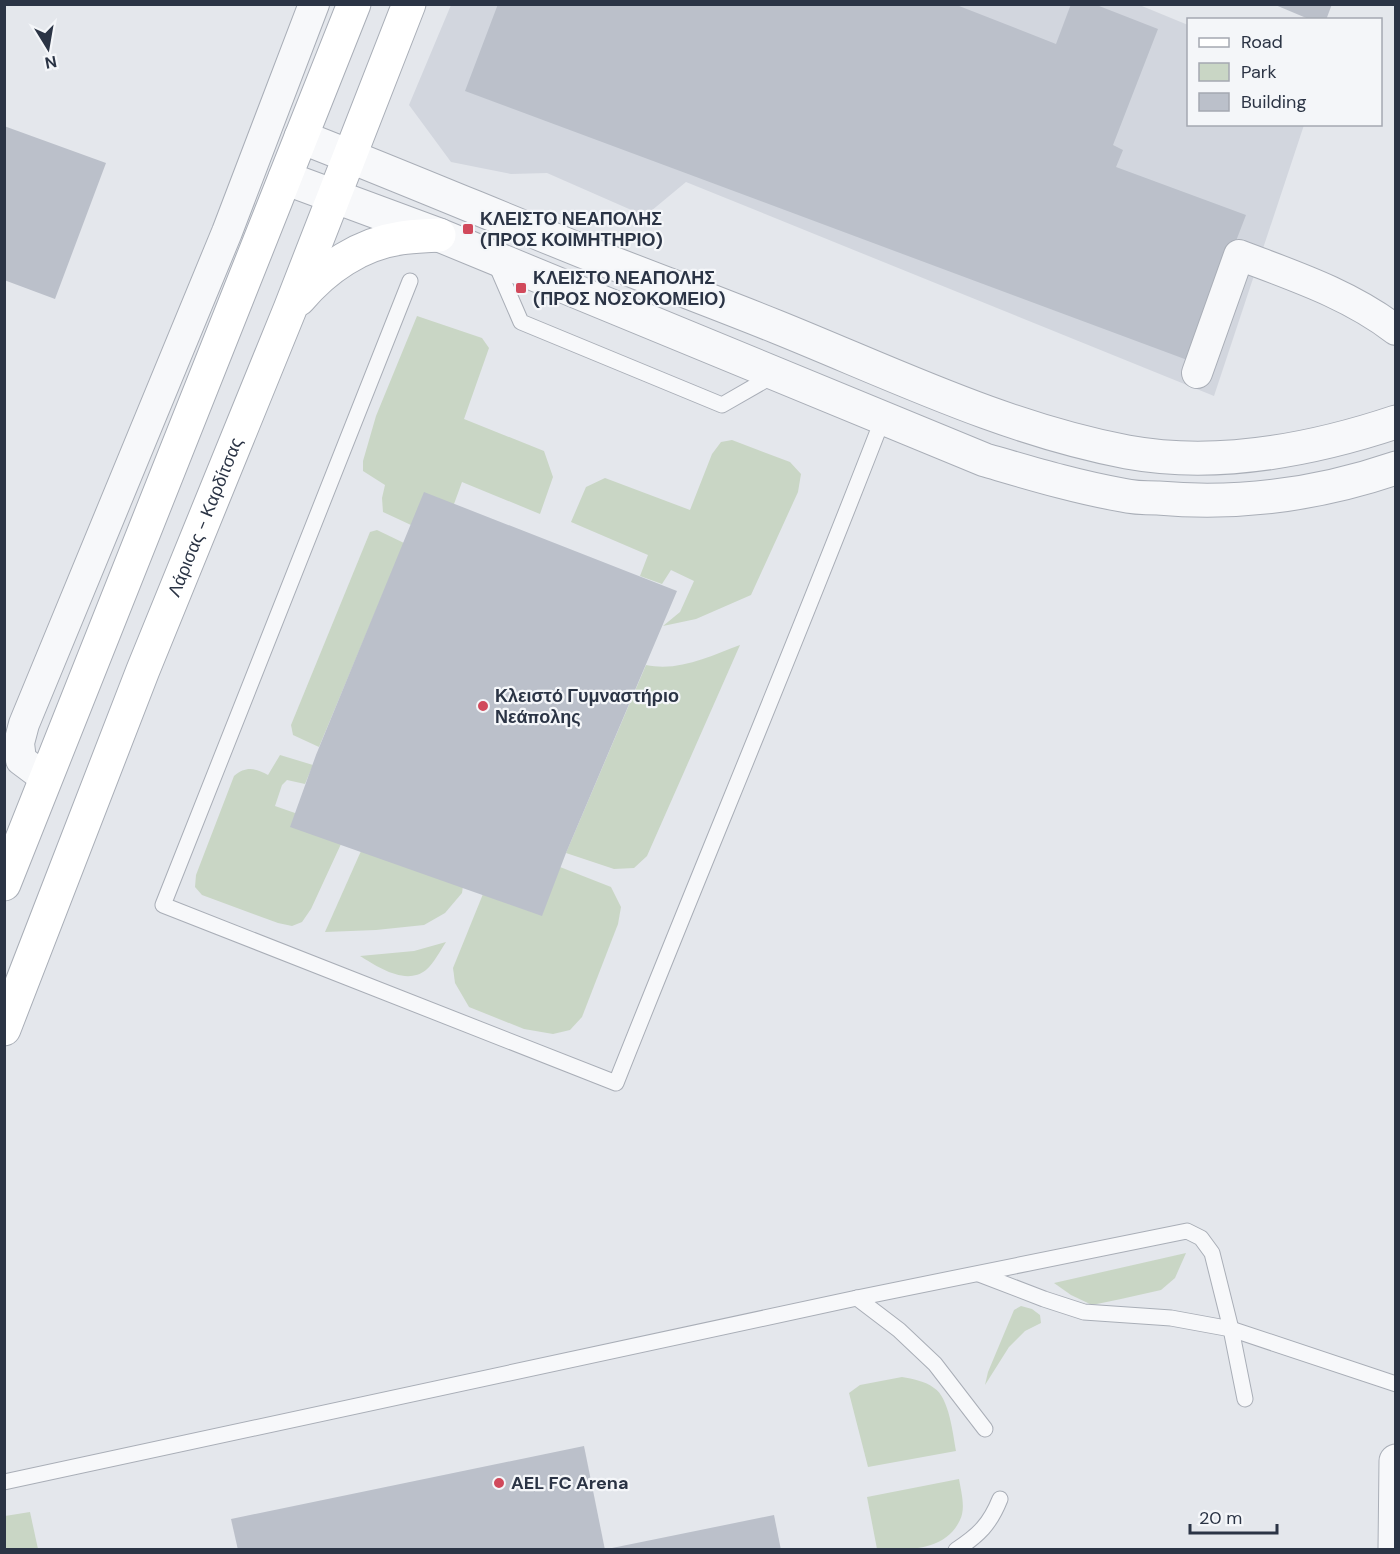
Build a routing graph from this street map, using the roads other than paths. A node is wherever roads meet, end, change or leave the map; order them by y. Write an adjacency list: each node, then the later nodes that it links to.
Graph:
1 (314, 4): 18 (street)
2 (354, 4): 4 (main road)
3 (410, 4): 5 (main road, Λάρισας - Καρδίτσας)
4 (301, 137): 5 (street); 6 (main road)
5 (349, 156): 7 (main road, Λάρισας - Καρδίτσας); 16 (street)
6 (285, 178): 7 (street); 18 (main road)
7 (334, 196): 8 (street); 11 (main road, Λάρισας - Καρδίτσας)
8 (439, 235): 9 (street); 11 (main road)
9 (494, 259): 13 (street); 13 (lane)
10 (410, 281): 15 (lane)
11 (290, 309): 20 (main road, Λάρισας - Καρδίτσας)
12 (1395, 330): 14 (street)
13 (778, 373): 15 (street)
14 (1197, 373)
15 (883, 418): 17 (street)
16 (1395, 422)
17 (1395, 468)
18 (45, 778): 19 (main road)
19 (4, 884)
20 (4, 1029)
21 (979, 1274): 22 (lane); 23 (lane); 23 (lane)
22 (857, 1298): 26 (lane); 28 (lane)
23 (1231, 1329): 24 (lane); 25 (lane)
24 (1395, 1384)
25 (1245, 1399)
26 (985, 1429)
27 (1395, 1461): 31 (street)
28 (4, 1482)
29 (999, 1499): 30 (lane)
30 (956, 1550)
31 (1395, 1550)

